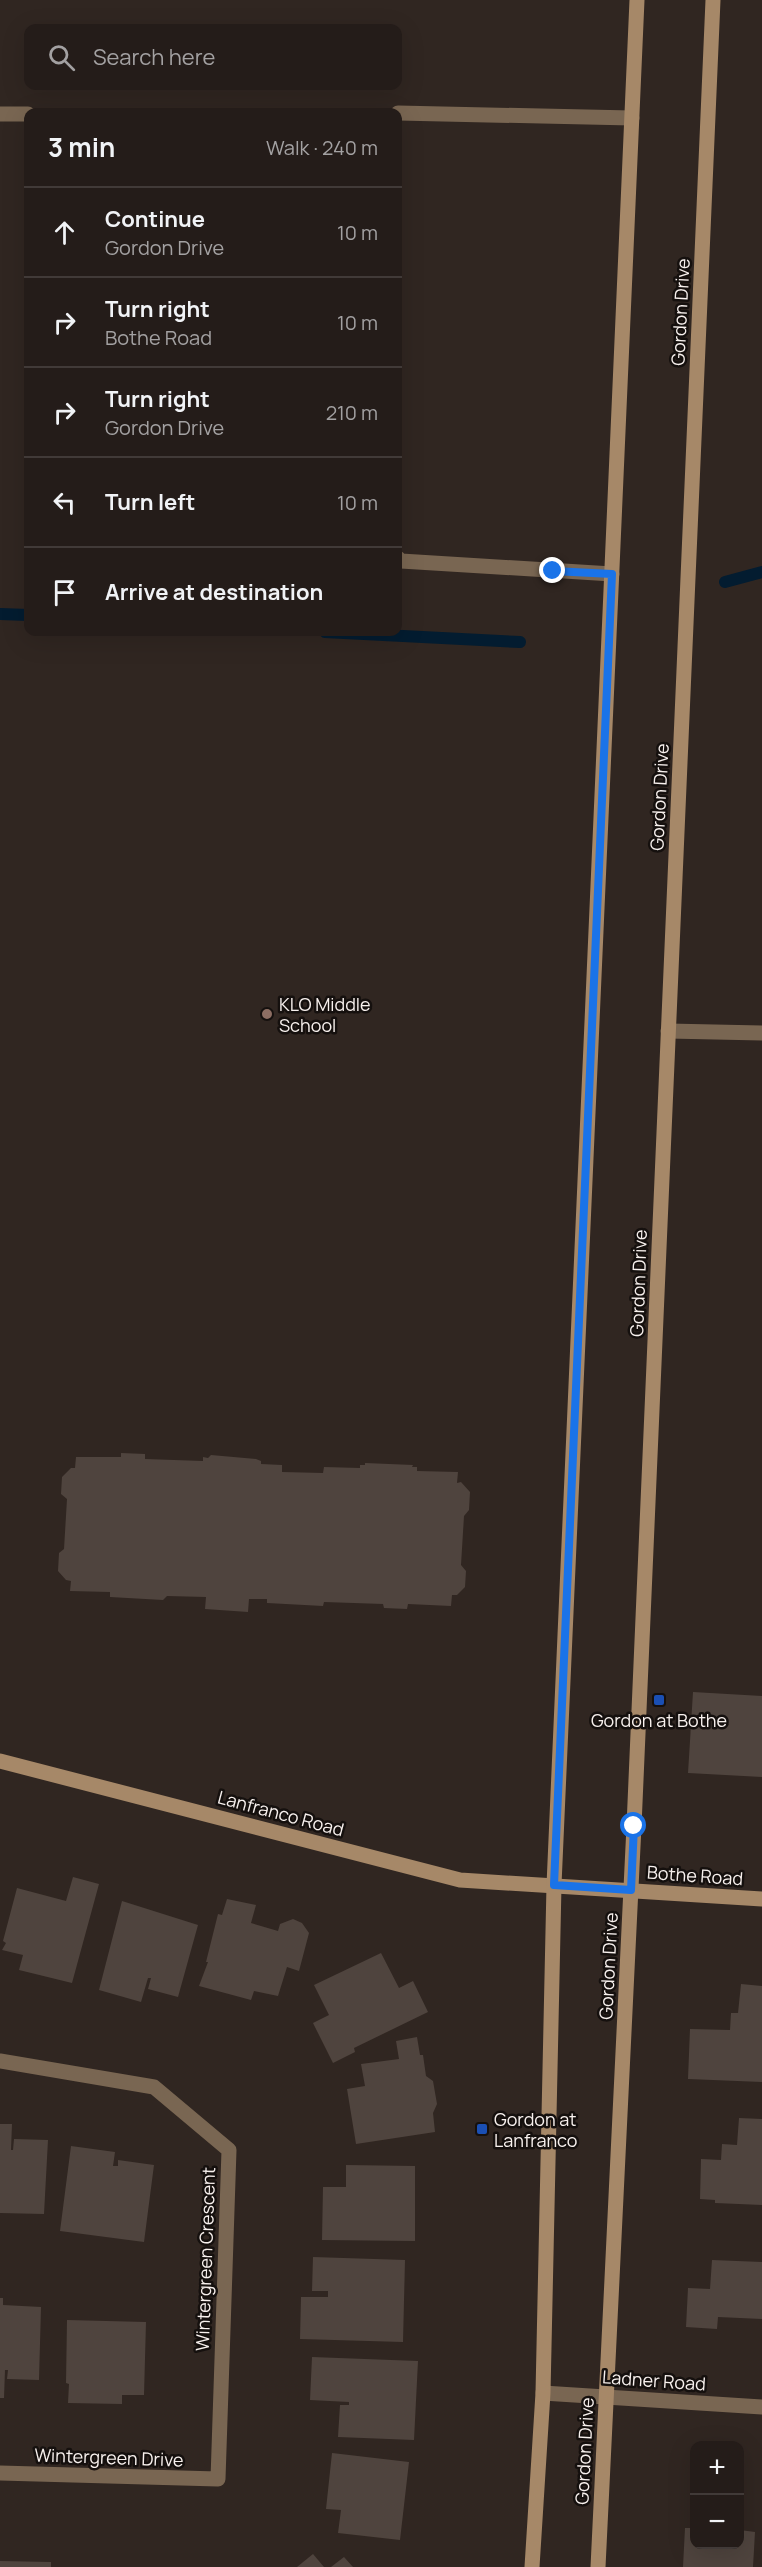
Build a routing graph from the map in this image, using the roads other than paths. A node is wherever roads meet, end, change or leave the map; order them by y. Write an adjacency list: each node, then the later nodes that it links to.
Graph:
1 (637, 0): 6 (main road)
2 (713, 0): 9 (main road, Gordon Drive)
3 (402, 113): 6 (street)
4 (0, 114): 5 (street)
5 (24, 114)
6 (632, 118): 8 (main road)
7 (402, 561): 8 (street)
8 (612, 574): 12 (main road)
9 (668, 1031): 10 (street); 13 (main road, Gordon Drive)
10 (762, 1033)
11 (0, 1761): 12 (main road, Lanfranco Road)
12 (554, 1885): 13 (main road, Bothe Road); 16 (main road)
13 (631, 1890): 14 (main road, Bothe Road); 17 (main road, Gordon Drive)
14 (762, 1899)
15 (0, 2061): 20 (street, Wintergreen Crescent)
16 (543, 2392): 17 (street, Ladner Road); 21 (main road)
17 (606, 2396): 18 (street, Ladner Road); 22 (main road, Gordon Drive)
18 (762, 2407)
19 (0, 2473): 20 (street, Wintergreen Drive)
20 (218, 2479)
21 (532, 2567)
22 (598, 2567)

